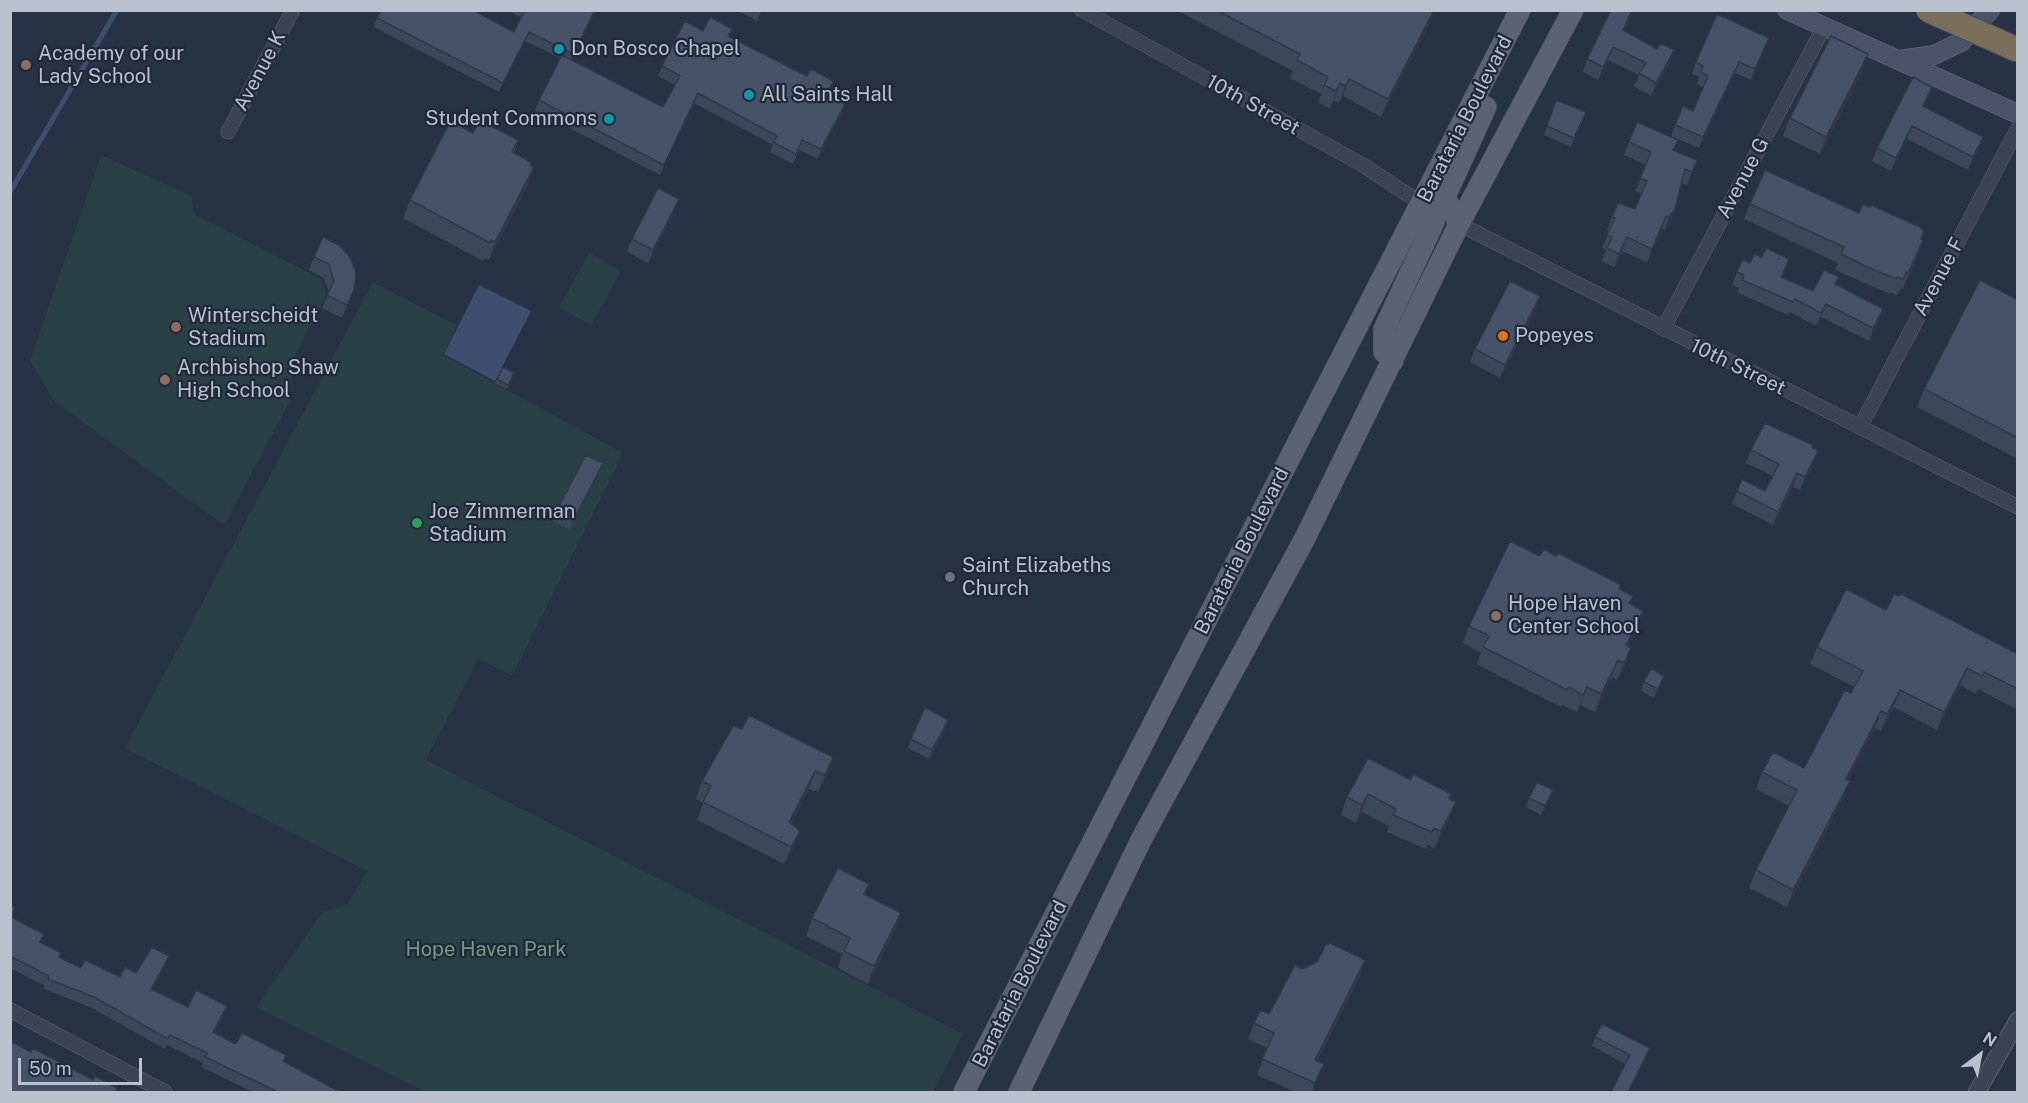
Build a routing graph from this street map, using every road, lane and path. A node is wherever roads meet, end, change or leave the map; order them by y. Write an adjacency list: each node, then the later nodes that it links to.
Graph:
1 (293, 10): 14 (street, Avenue K)
2 (1082, 10): 15 (street, 10th Street)
3 (1520, 10): 10 (main road, Barataria Boulevard)
4 (1573, 10): 16 (main road)
5 (1787, 10): 8 (main road)
6 (1928, 10): 9 (highway, bridge)
7 (1990, 10): 11 (main road)
8 (1824, 27): 11 (main road); 17 (street, Avenue G)
9 (2018, 50)
10 (1495, 59): 15 (main road, Barataria Boulevard); 16 (main road)
11 (1897, 60): 12 (main road)
12 (2018, 114)
13 (2018, 128): 19 (street, Avenue F)
14 (228, 132)
15 (1422, 204): 18 (main road); 24 (main road, Barataria Boulevard)
16 (1460, 224): 17 (street, 10th Street); 18 (main road)
17 (1663, 329): 19 (street, 10th Street)
18 (1393, 361): 25 (main road)
19 (1860, 427): 20 (street, 10th Street)
20 (2018, 507)
21 (10, 1010): 23 (street)
22 (2018, 1020): 26 (street)
23 (165, 1092)
24 (964, 1092)
25 (1019, 1092)
26 (1977, 1092)

